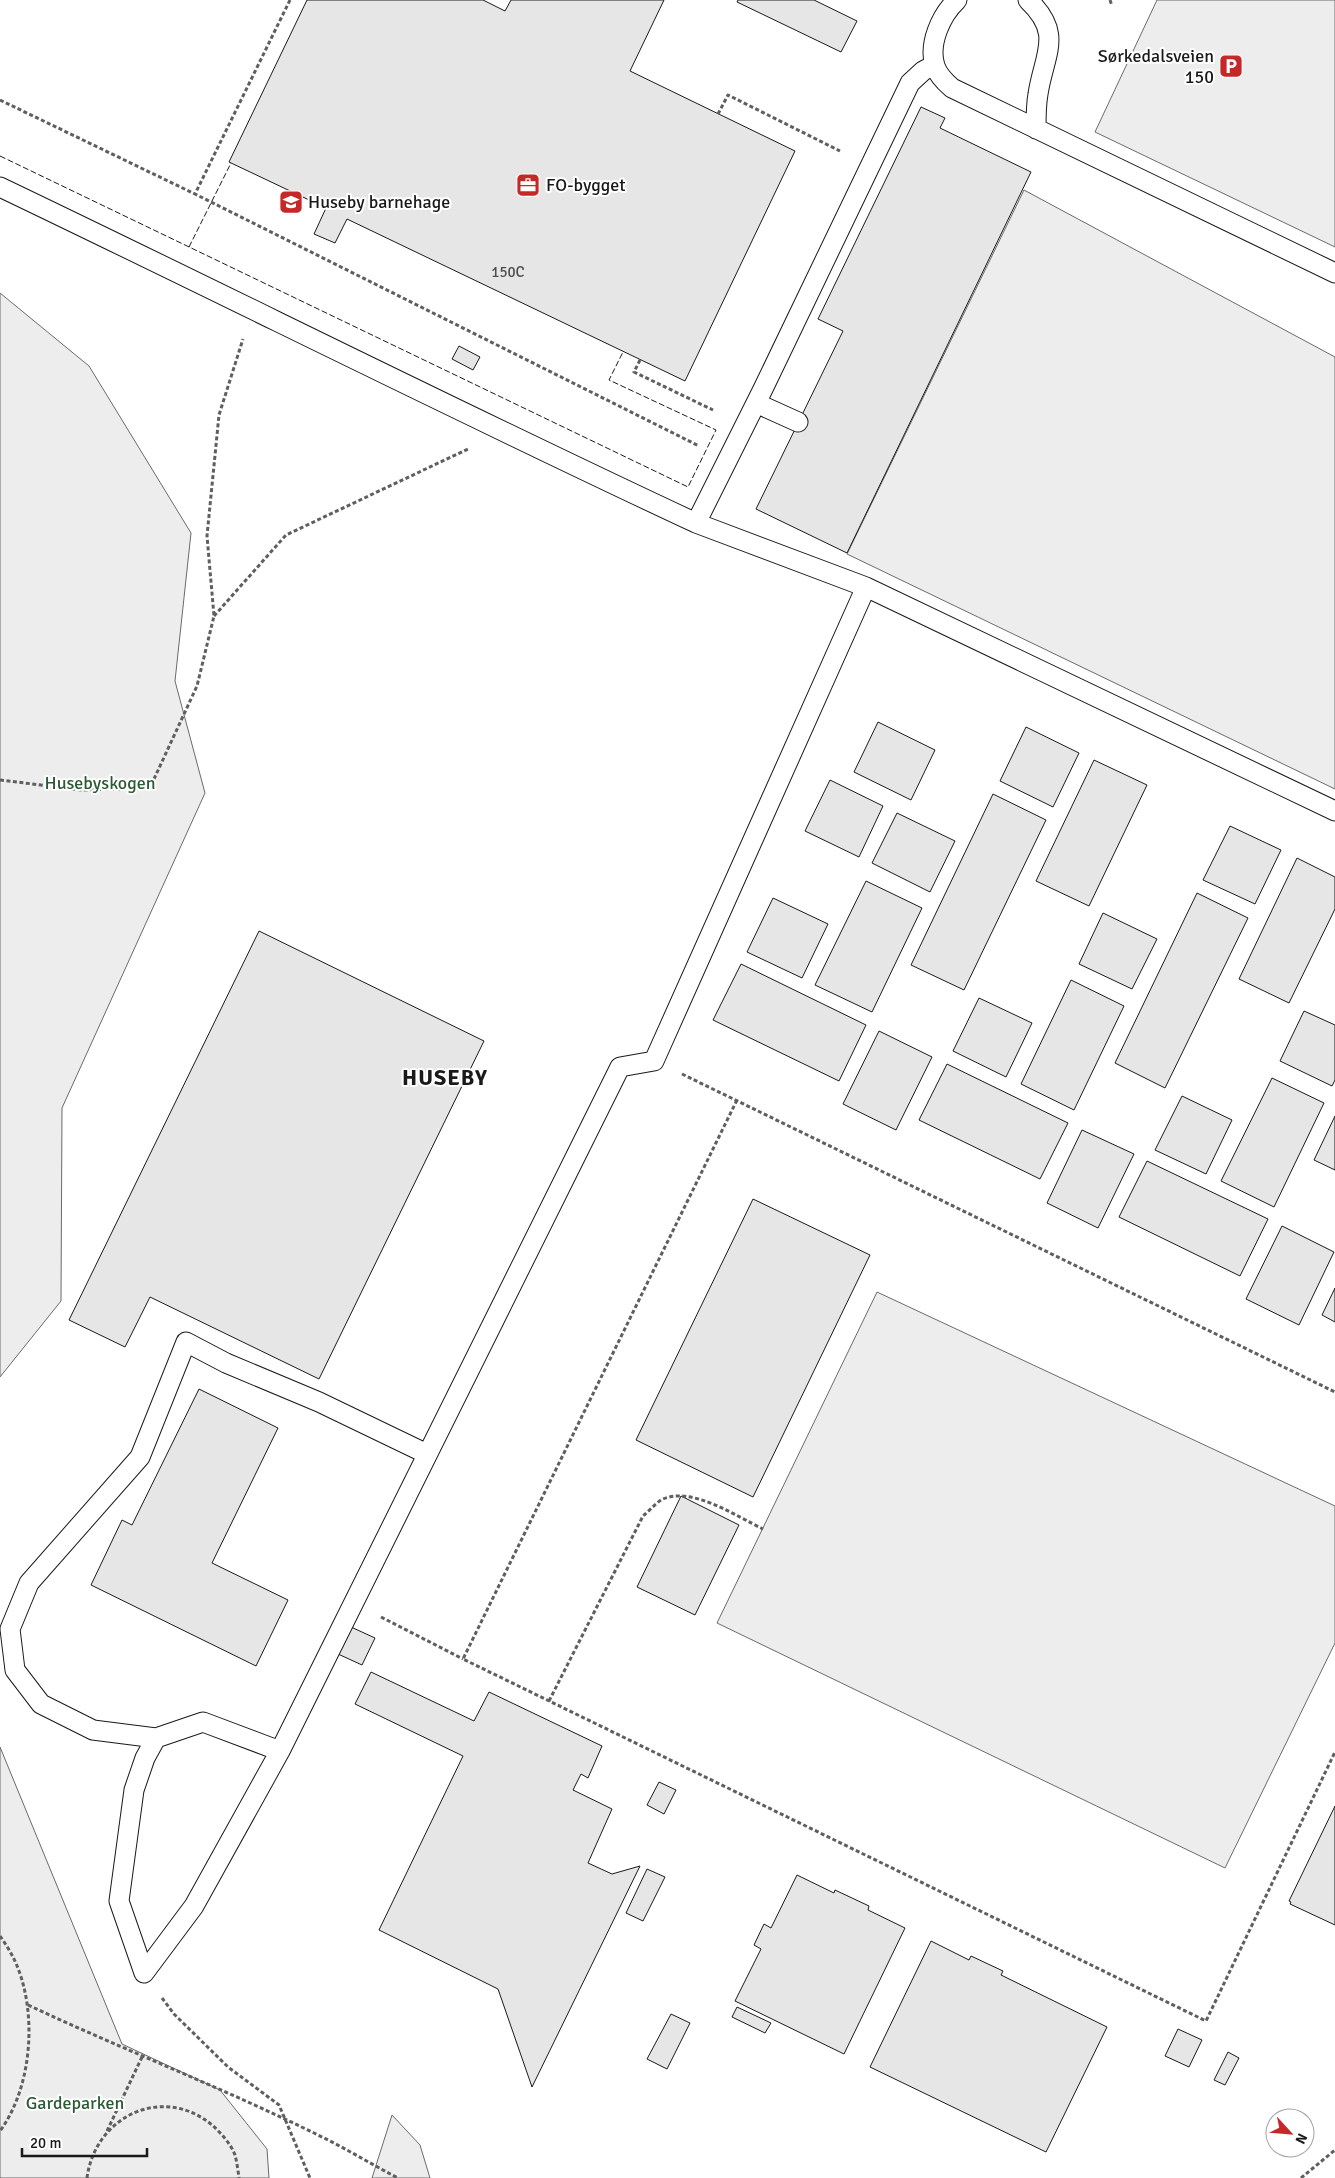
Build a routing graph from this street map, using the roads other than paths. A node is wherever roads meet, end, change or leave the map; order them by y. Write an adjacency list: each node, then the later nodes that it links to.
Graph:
1 (957, 0): 3 (lane)
2 (1028, 0): 4 (lane)
3 (934, 65): 4 (lane); 7 (lane)
4 (1036, 129): 6 (lane)
5 (0, 187): 9 (lane)
6 (1335, 273)
7 (760, 396): 8 (lane); 9 (lane)
8 (798, 422)
9 (696, 523): 10 (lane)
10 (866, 587): 11 (lane); 12 (lane)
11 (1335, 811)
12 (427, 1454): 13 (lane); 14 (lane)
13 (156, 1738): 14 (lane); 14 (lane)
14 (280, 1751)

